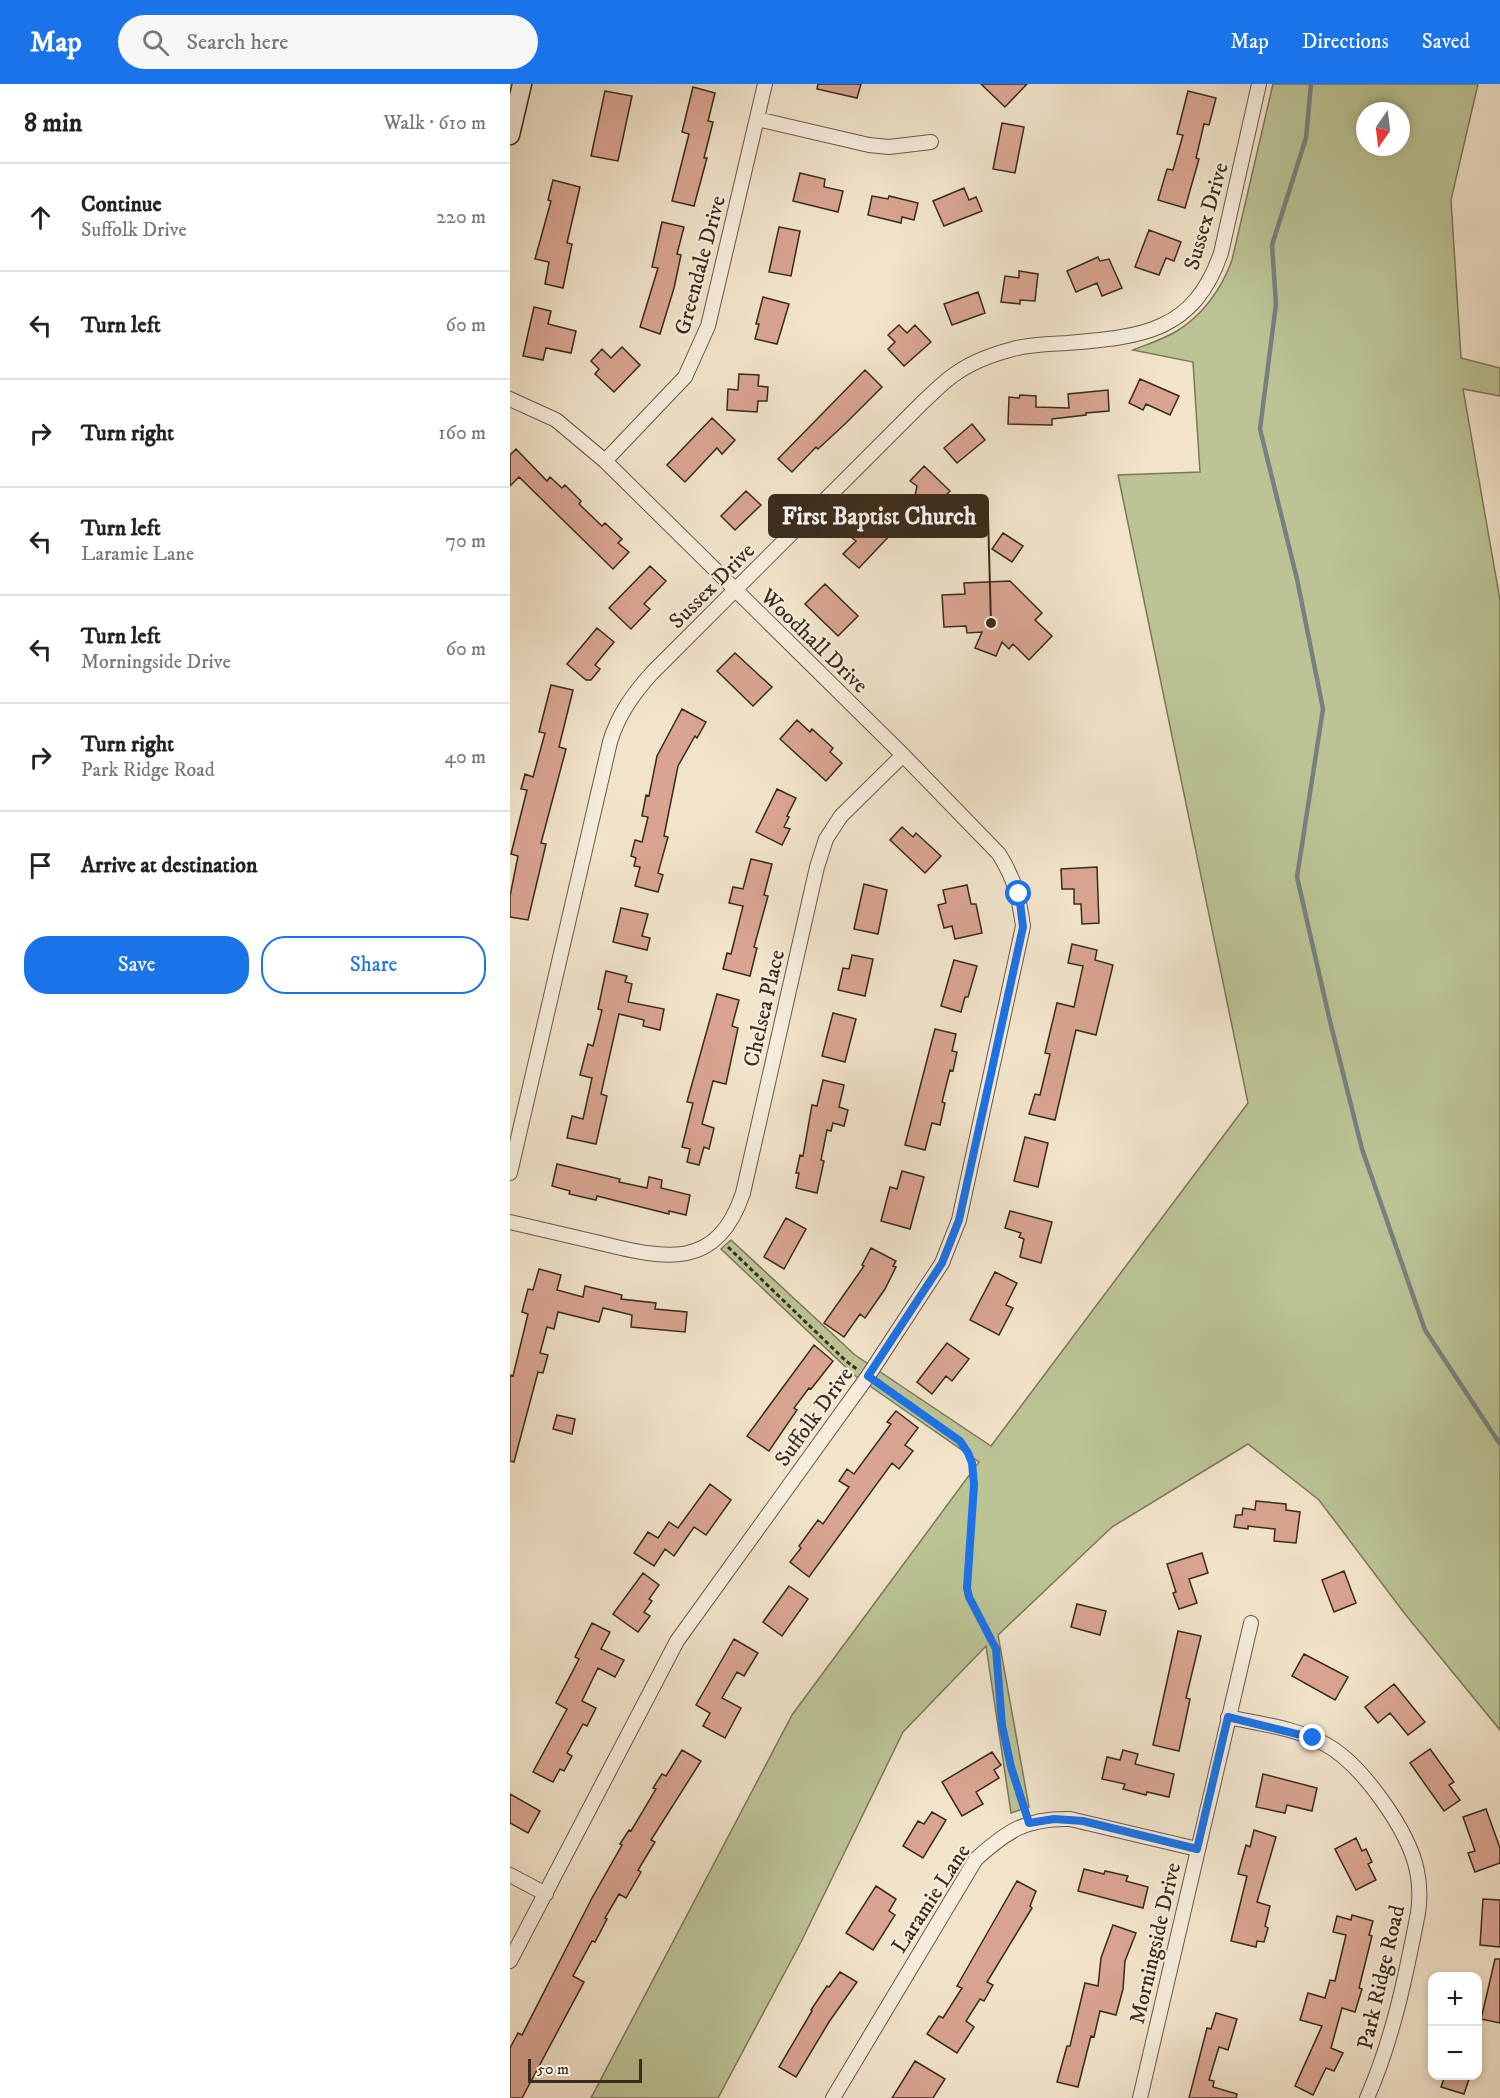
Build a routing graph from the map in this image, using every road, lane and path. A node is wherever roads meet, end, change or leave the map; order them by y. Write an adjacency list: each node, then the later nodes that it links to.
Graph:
1 (522, 84): 5 (main road)
2 (765, 84): 4 (street, Greendale Drive)
3 (1259, 84): 9 (street, Sussex Drive)
4 (757, 119): 6 (street); 8 (street, Greendale Drive)
5 (510, 135)
6 (931, 142)
7 (510, 399): 8 (street, Woodhall Drive)
8 (604, 461): 9 (street, Woodhall Drive)
9 (735, 591): 10 (street, Woodhall Drive); 12 (street, Sussex Drive)
10 (903, 755): 11 (street, Woodhall Drive); 14 (street, Chelsea Place)
11 (999, 854): 15 (street, Suffolk Drive)
12 (510, 1173)
13 (510, 1222): 14 (street, Chelsea Place)
14 (718, 1237): 15 (path)
15 (868, 1376): 18 (path); 21 (street, Suffolk Drive)
16 (1251, 1623): 17 (street, Morningside Drive)
17 (1228, 1717): 19 (street, Morningside Drive); 25 (street, Park Ridge Road)
18 (1029, 1823): 19 (street, Laramie Lane); 23 (street, Laramie Lane)
19 (1197, 1849): 24 (street, Morningside Drive)
20 (510, 1875): 21 (street)
21 (546, 1894): 22 (street, Suffolk Drive)
22 (510, 1961)
23 (832, 2098)
24 (1140, 2098)
25 (1367, 2098)

